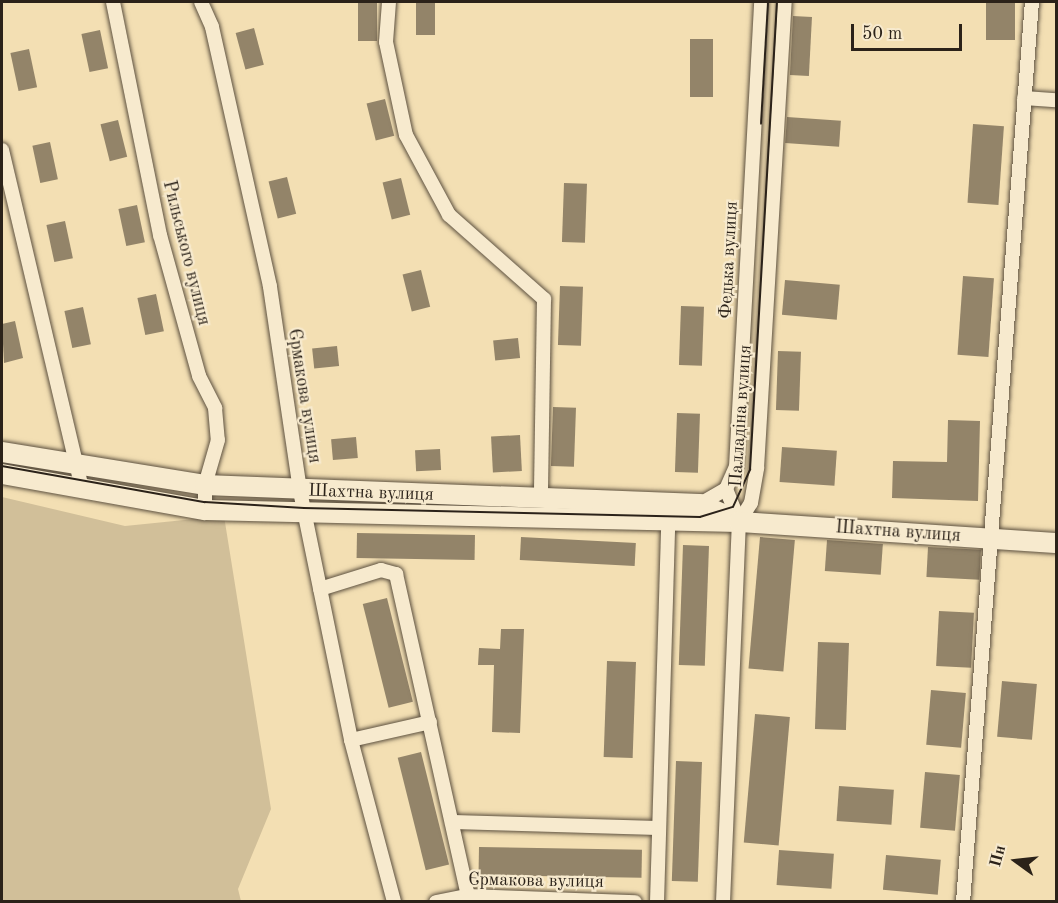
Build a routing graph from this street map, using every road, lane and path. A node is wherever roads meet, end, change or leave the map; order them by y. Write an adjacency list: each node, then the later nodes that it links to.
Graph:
1 (113, 2): 13 (street, Рильського вулиця)
2 (201, 2): 16 (street, Єрмакова вулиця)
3 (389, 2): 17 (street)
4 (761, 2): 15 (street, Федька вулиця)
5 (785, 2): 21 (street, Палладіна вулиця)
6 (1032, 2): 7 (street)
7 (1024, 98): 8 (street); 23 (street)
8 (1056, 100)
9 (2, 150): 11 (street)
10 (2, 452): 11 (main road, Шахтна вулиця)
11 (76, 465): 13 (main road, Шахтна вулиця); 14 (street)
12 (2, 474): 14 (main road, Шахтна вулиця)
13 (205, 485): 16 (main road, Шахтна вулиця); 19 (street, Рильського вулиця)
14 (82, 488): 19 (main road, Шахтна вулиця)
15 (726, 489): 18 (street); 21 (street)
16 (300, 491): 17 (main road, Шахтна вулиця); 20 (street, Єрмакова вулиця)
17 (541, 499): 18 (main road, Шахтна вулиця)
18 (700, 504): 21 (main road, Шахтна вулиця)
19 (206, 510): 20 (main road, Шахтна вулиця)
20 (305, 516): 22 (main road, Шахтна вулиця); 25 (street, Єрмакова вулиця)
21 (739, 522): 22 (main road, Шахтна вулиця); 23 (main road, Шахтна вулиця); 35 (street, Палладіна вулиця)
22 (668, 524): 29 (street)
23 (994, 538): 24 (main road, Шахтна вулиця); 36 (street)
24 (1056, 543)
25 (320, 589): 26 (street); 27 (street, Єрмакова вулиця)
26 (430, 722): 27 (street); 28 (street)
27 (351, 741): 31 (street, Єрмакова вулиця)
28 (452, 822): 29 (street); 30 (street)
29 (659, 828): 34 (street)
30 (468, 896): 32 (street, Єрмакова вулиця); 33 (street, Єрмакова вулиця)
31 (394, 902)
32 (436, 902)
33 (635, 902)
34 (657, 902)
35 (723, 902)
36 (963, 902)

